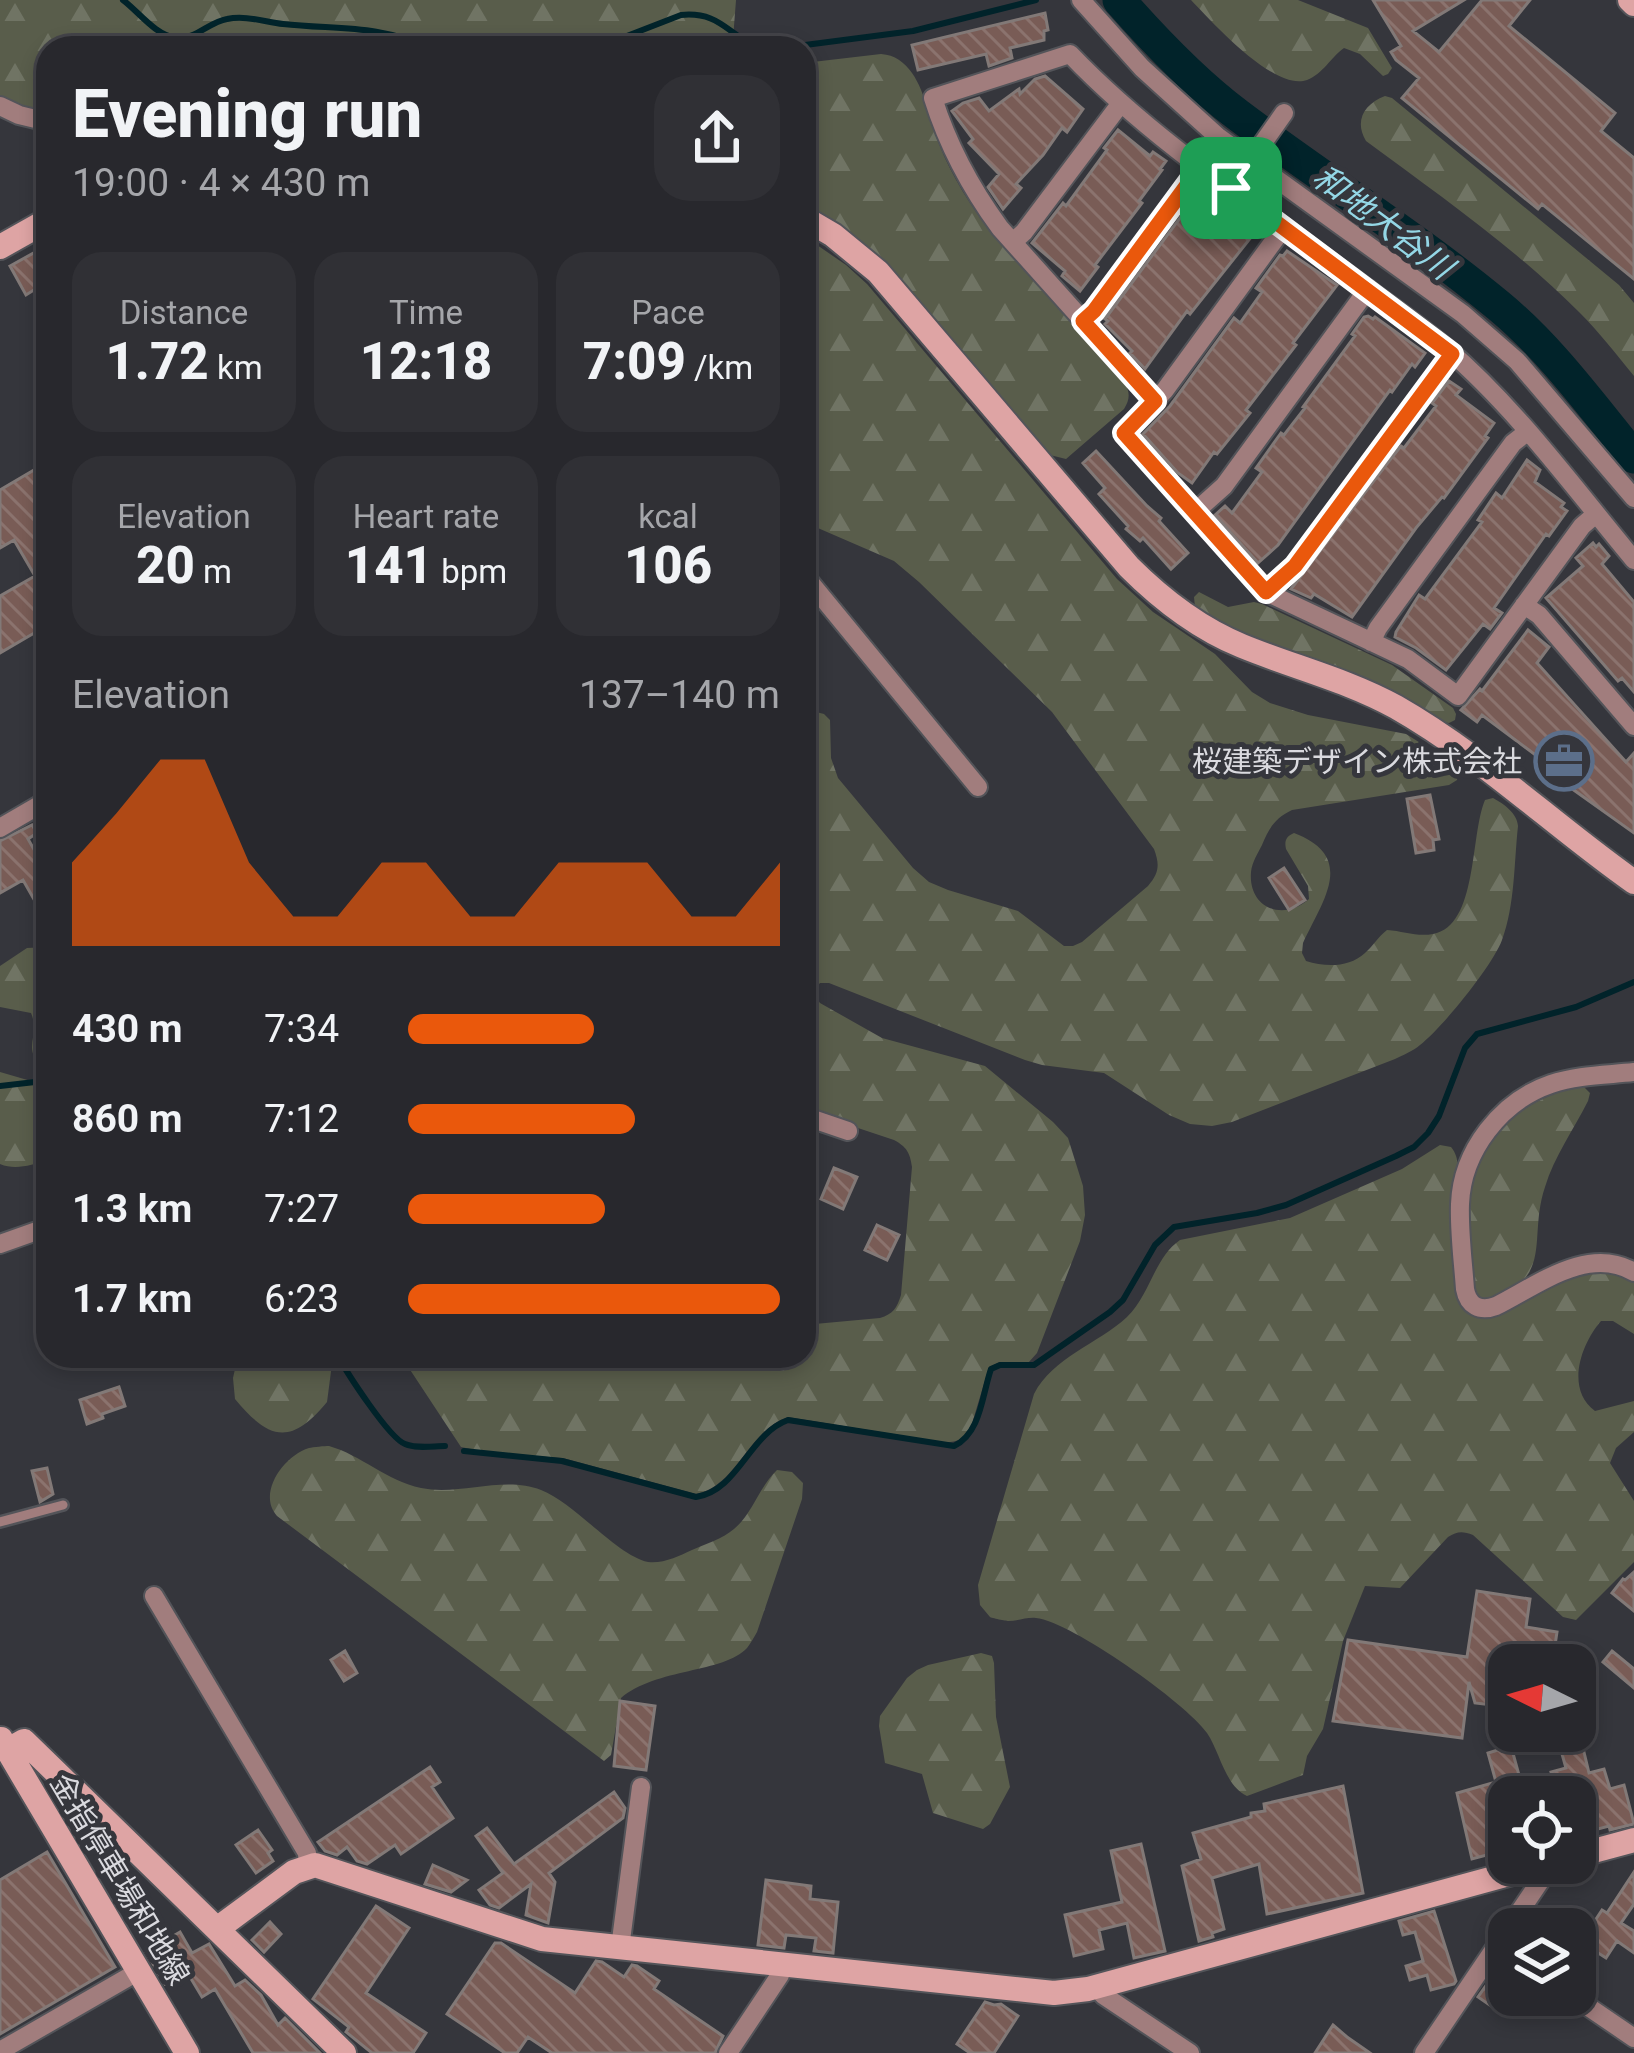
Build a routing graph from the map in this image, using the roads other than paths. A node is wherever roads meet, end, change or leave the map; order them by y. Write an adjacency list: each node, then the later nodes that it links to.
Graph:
1 (1081, 0): 6 (street)
2 (1120, 103): 7 (street); 12 (street); 12 (street)
3 (0, 106): 5 (street)
4 (1283, 115): 6 (street)
5 (36, 118)
6 (1252, 159): 8 (street); 19 (street)
7 (1201, 166): 8 (street); 15 (street)
8 (1231, 188): 11 (street)
9 (816, 225): 31 (street)
10 (36, 227): 13 (street)
11 (1284, 227): 14 (street); 17 (street)
12 (1013, 242): 15 (street)
13 (0, 247)
14 (1368, 290): 16 (street); 20 (street)
15 (1083, 321): 17 (street)
16 (1452, 354): 18 (street); 24 (street)
17 (1155, 401): 20 (street)
18 (1527, 432): 21 (street); 26 (street)
19 (1634, 498)
20 (1195, 512): 24 (street)
21 (1596, 514): 22 (street); 25 (street)
22 (1634, 560)
23 (816, 590): 28 (street)
24 (1266, 592): 26 (street)
25 (1524, 604): 26 (street); 27 (street)
26 (1371, 641)
27 (1634, 726)
28 (978, 787)
29 (36, 807): 30 (street)
30 (0, 828)
31 (1634, 882)
32 (1634, 1072): 37 (street)
33 (816, 1120): 34 (street)
34 (848, 1131)
35 (36, 1231): 36 (street)
36 (0, 1244)
37 (1634, 1272)
38 (63, 1505): 39 (lane)
39 (0, 1522)
40 (154, 1596): 45 (street)
41 (4, 1743): 47 (street); 50 (street, 金指停車場和地線)
42 (641, 1787): 48 (street)
43 (1634, 1840): 44 (street)
44 (1596, 1850)
45 (308, 1867): 47 (street); 48 (street)
46 (1488, 1880): 52 (street)
47 (217, 1929): 57 (street)
48 (620, 1948): 49 (street)
49 (781, 1965): 52 (street); 58 (street)
50 (139, 1970): 55 (street); 56 (street, 金指停車場和地線)
51 (1488, 1970): 60 (street)
52 (1101, 1985): 59 (street)
53 (1596, 2012): 54 (street)
54 (1634, 2038)
55 (3, 2051)
56 (188, 2053)
57 (344, 2053)
58 (728, 2053)
59 (1190, 2053)
60 (1424, 2053)

